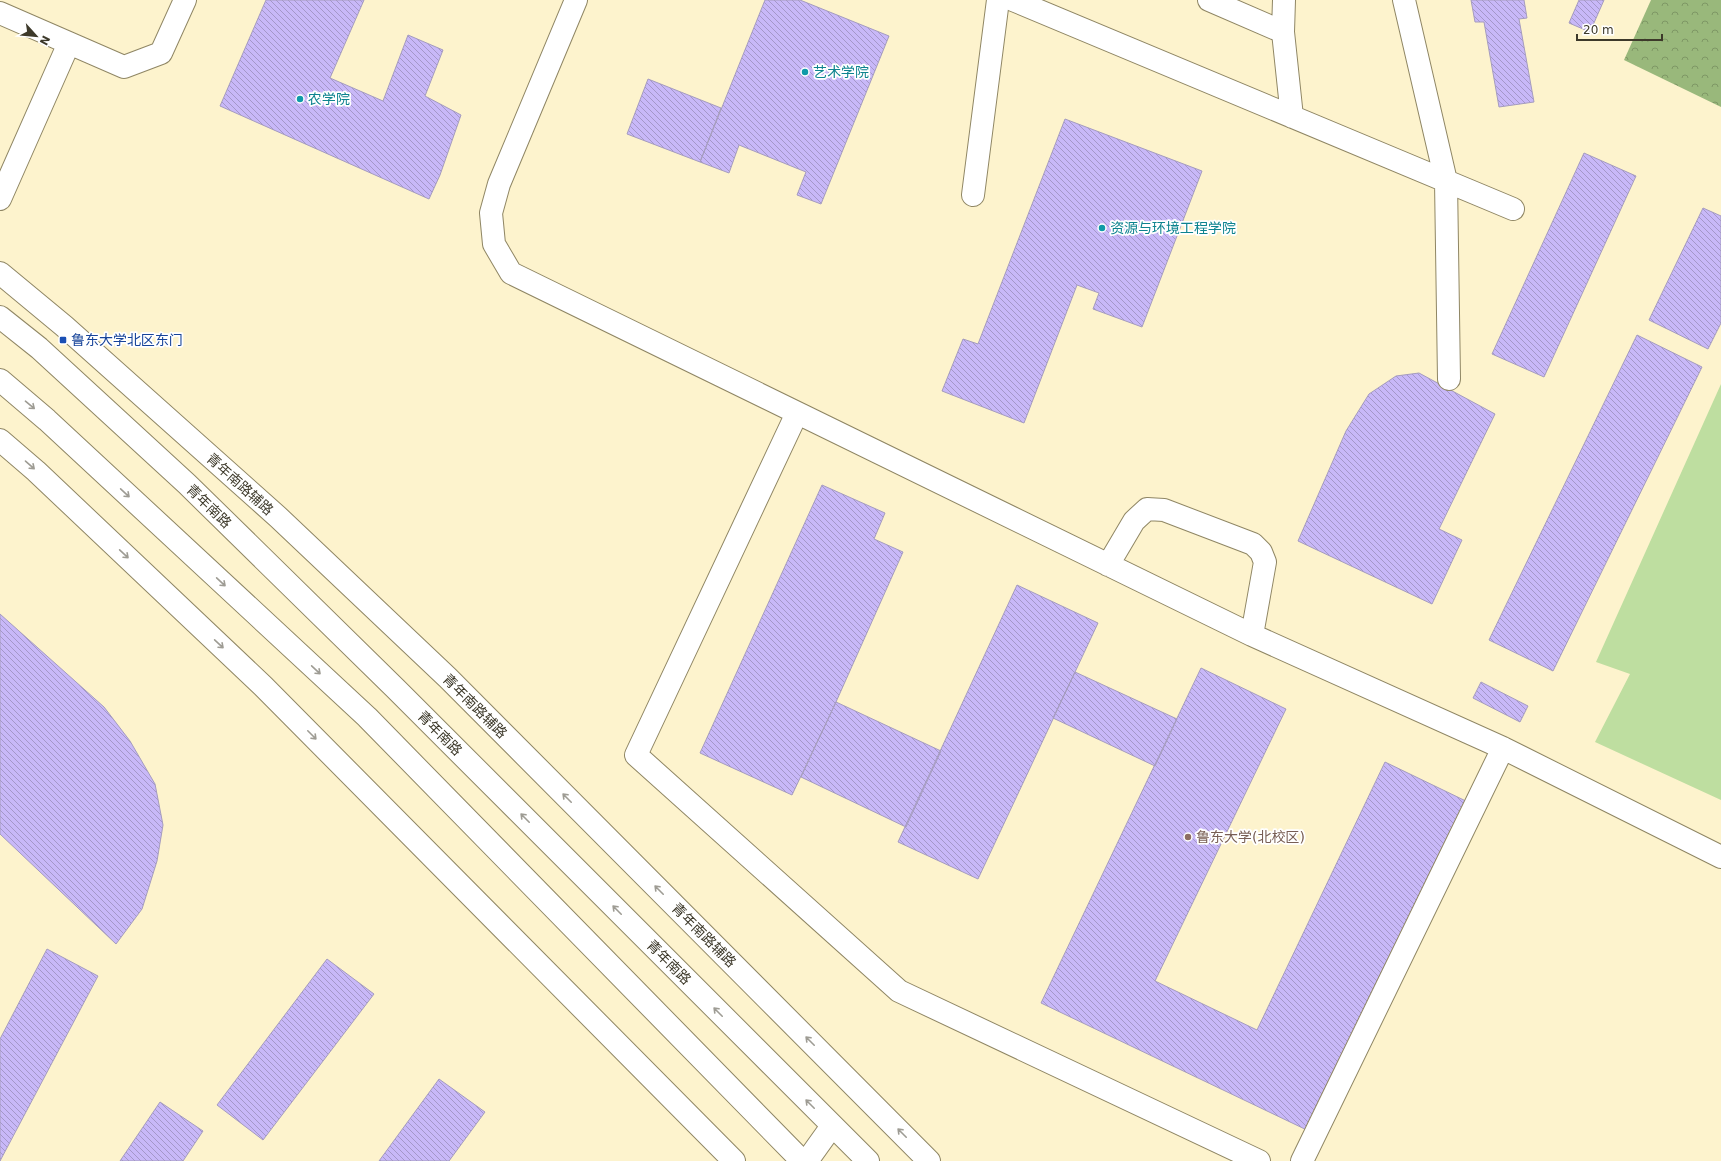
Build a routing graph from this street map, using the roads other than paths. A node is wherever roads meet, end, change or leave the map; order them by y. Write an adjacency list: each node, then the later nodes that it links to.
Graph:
1 (185, 0): 11 (main road)
2 (576, 0): 21 (main road)
3 (998, 0): 14 (main road)
4 (1013, 0): 8 (main road)
5 (1209, 0): 10 (main road)
6 (1284, 0): 10 (main road)
7 (1404, 0): 13 (main road)
8 (1053, 8): 12 (main road)
9 (1, 15): 11 (main road)
10 (1283, 32): 12 (main road)
11 (69, 43): 15 (main road)
12 (1292, 117): 13 (main road)
13 (1446, 181): 16 (main road); 19 (main road)
14 (973, 195)
15 (0, 198)
16 (1513, 209)
17 (0, 273): 32 (main road, 青年南路辅路, one-way to 17)
18 (0, 317): 27 (main road, 青年南路, one-way to 18)
19 (1449, 379)
20 (0, 380): 29 (main road, one-way to 29)
21 (797, 413): 23 (main road); 33 (main road)
22 (0, 440): 28 (main road, one-way to 28)
23 (1108, 565): 24 (main road); 24 (main road)
24 (1252, 635): 25 (main road)
25 (1503, 748): 26 (main road); 34 (main road)
26 (1721, 857)
27 (832, 1126): 30 (main road); 31 (main road, 青年南路)
28 (734, 1161)
29 (802, 1161)
30 (807, 1161)
31 (868, 1161)
32 (930, 1161)
33 (1259, 1161)
34 (1302, 1161)

